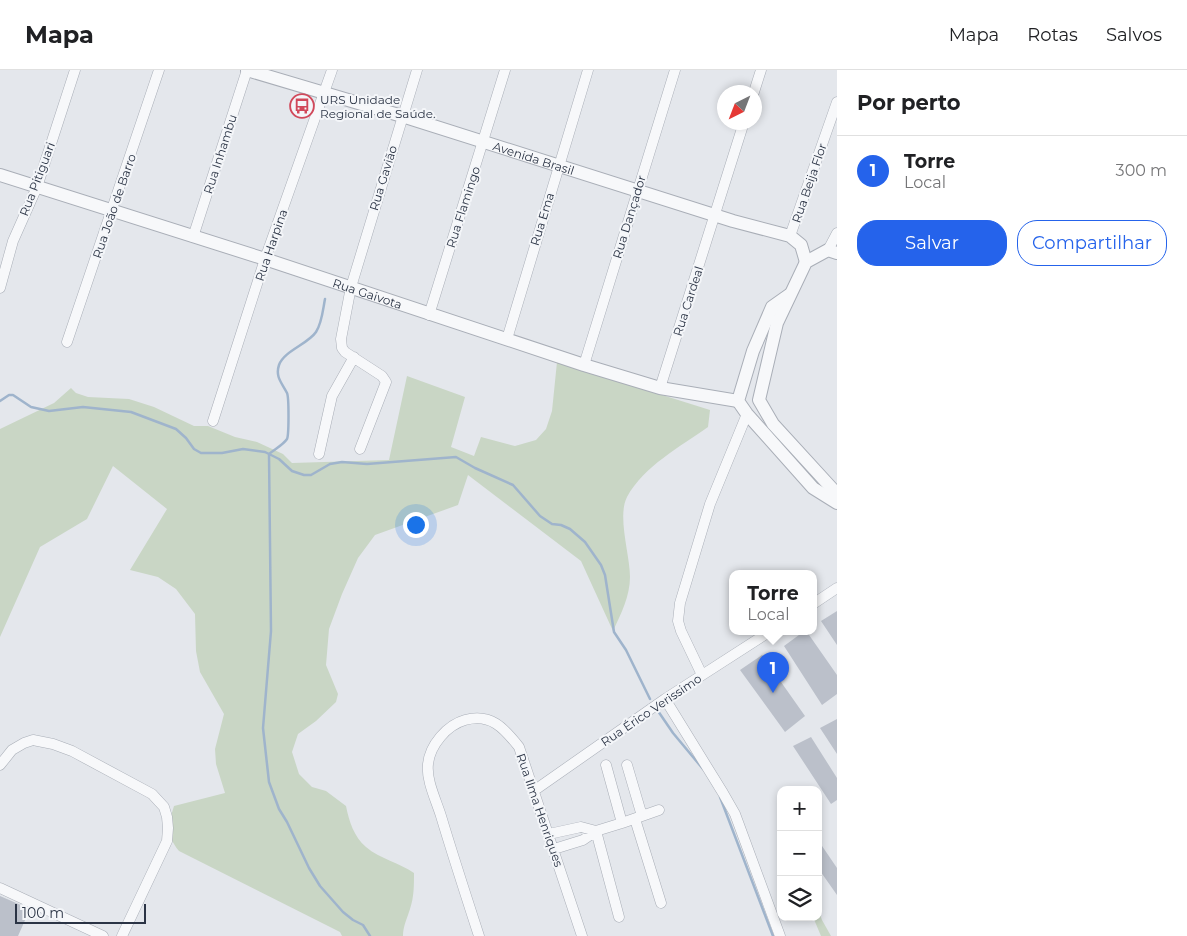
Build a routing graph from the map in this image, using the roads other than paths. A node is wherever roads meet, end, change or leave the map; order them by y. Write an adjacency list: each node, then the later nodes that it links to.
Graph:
1 (75, 70): 18 (street, Rua Pitiguari)
2 (160, 70): 20 (street, Rua João de Barro)
3 (247, 70): 11 (street, Avenida Brasil); 24 (street, Rua Inhambu)
4 (332, 70): 11 (street, Rua Harpina)
5 (417, 70): 13 (street, Rua Gavião)
6 (505, 70): 15 (street, Rua Flamingo)
7 (588, 70): 16 (street, Rua Ema)
8 (675, 70): 19 (street, Rua Dançador)
9 (761, 70): 10 (street)
10 (756, 85)
11 (325, 93): 13 (street, Avenida Brasil); 26 (street, Rua Harpina)
12 (837, 102): 23 (street, Rua Beija Flor)
13 (402, 116): 15 (street, Avenida Brasil); 28 (street, Rua Gavião)
14 (742, 130): 21 (street, Rua Cardeal)
15 (483, 143): 16 (street, Avenida Brasil); 31 (street, Rua Flamingo)
16 (558, 166): 19 (street, Avenida Brasil); 32 (street, Rua Ema)
17 (0, 175): 18 (street, Rua Gaivota)
18 (37, 187): 20 (street, Rua Gaivota); 29 (street, Rua Pitiguari)
19 (637, 191): 21 (street, Avenida Brasil); 35 (street, Rua Dançador)
20 (112, 211): 24 (street, Rua Gaivota); 33 (street, Rua João de Barro)
21 (715, 215): 23 (street, Avenida Brasil); 36 (street, Rua Cardeal)
22 (837, 233): 25 (street)
23 (790, 236): 27 (street)
24 (193, 237): 26 (street, Rua Gaivota)
25 (833, 252): 27 (street)
26 (265, 259): 28 (street, Rua Gaivota); 39 (street, Rua Harpina)
27 (806, 262): 30 (street)
28 (351, 287): 31 (street, Rua Gaivota); 34 (street, Rua Gavião)
29 (0, 288)
30 (791, 293): 37 (street); 42 (street)
31 (429, 315): 32 (street, Rua Gaivota)
32 (506, 339): 35 (street, Rua Gaivota)
33 (67, 342)
34 (354, 357): 40 (street); 41 (street)
35 (584, 365): 36 (street, Rua Gaivota)
36 (660, 388): 37 (street, Rua Gaivota)
37 (738, 401): 38 (street)
38 (747, 414): 43 (street); 47 (street)
39 (213, 421)
40 (360, 449)
41 (319, 454)
42 (837, 494)
43 (837, 503)
44 (837, 588): 45 (street)
45 (817, 601)
46 (764, 635): 47 (street, Rua Érico Verissimo)
47 (702, 675): 48 (street, Rua Érico Verissimo)
48 (664, 701): 52 (street, Rua Érico Verissimo); 66 (street)
49 (0, 765): 63 (street)
50 (627, 765): 54 (street)
51 (606, 766): 55 (street)
52 (535, 790): 57 (street, Rua Ilma Henriques); 64 (street, Rua Ilma Henriques)
53 (658, 810): 54 (street)
54 (638, 818): 55 (street); 60 (street)
55 (622, 823): 56 (street)
56 (596, 831): 57 (street); 58 (street); 61 (street)
57 (549, 834): 58 (street, Rua Ilma Henriques)
58 (554, 849): 65 (street, Rua Ilma Henriques)
59 (0, 888): 62 (street)
60 (661, 903)
61 (620, 917)
62 (103, 936)
63 (122, 936)
64 (479, 936)
65 (582, 936)
66 (780, 936)

